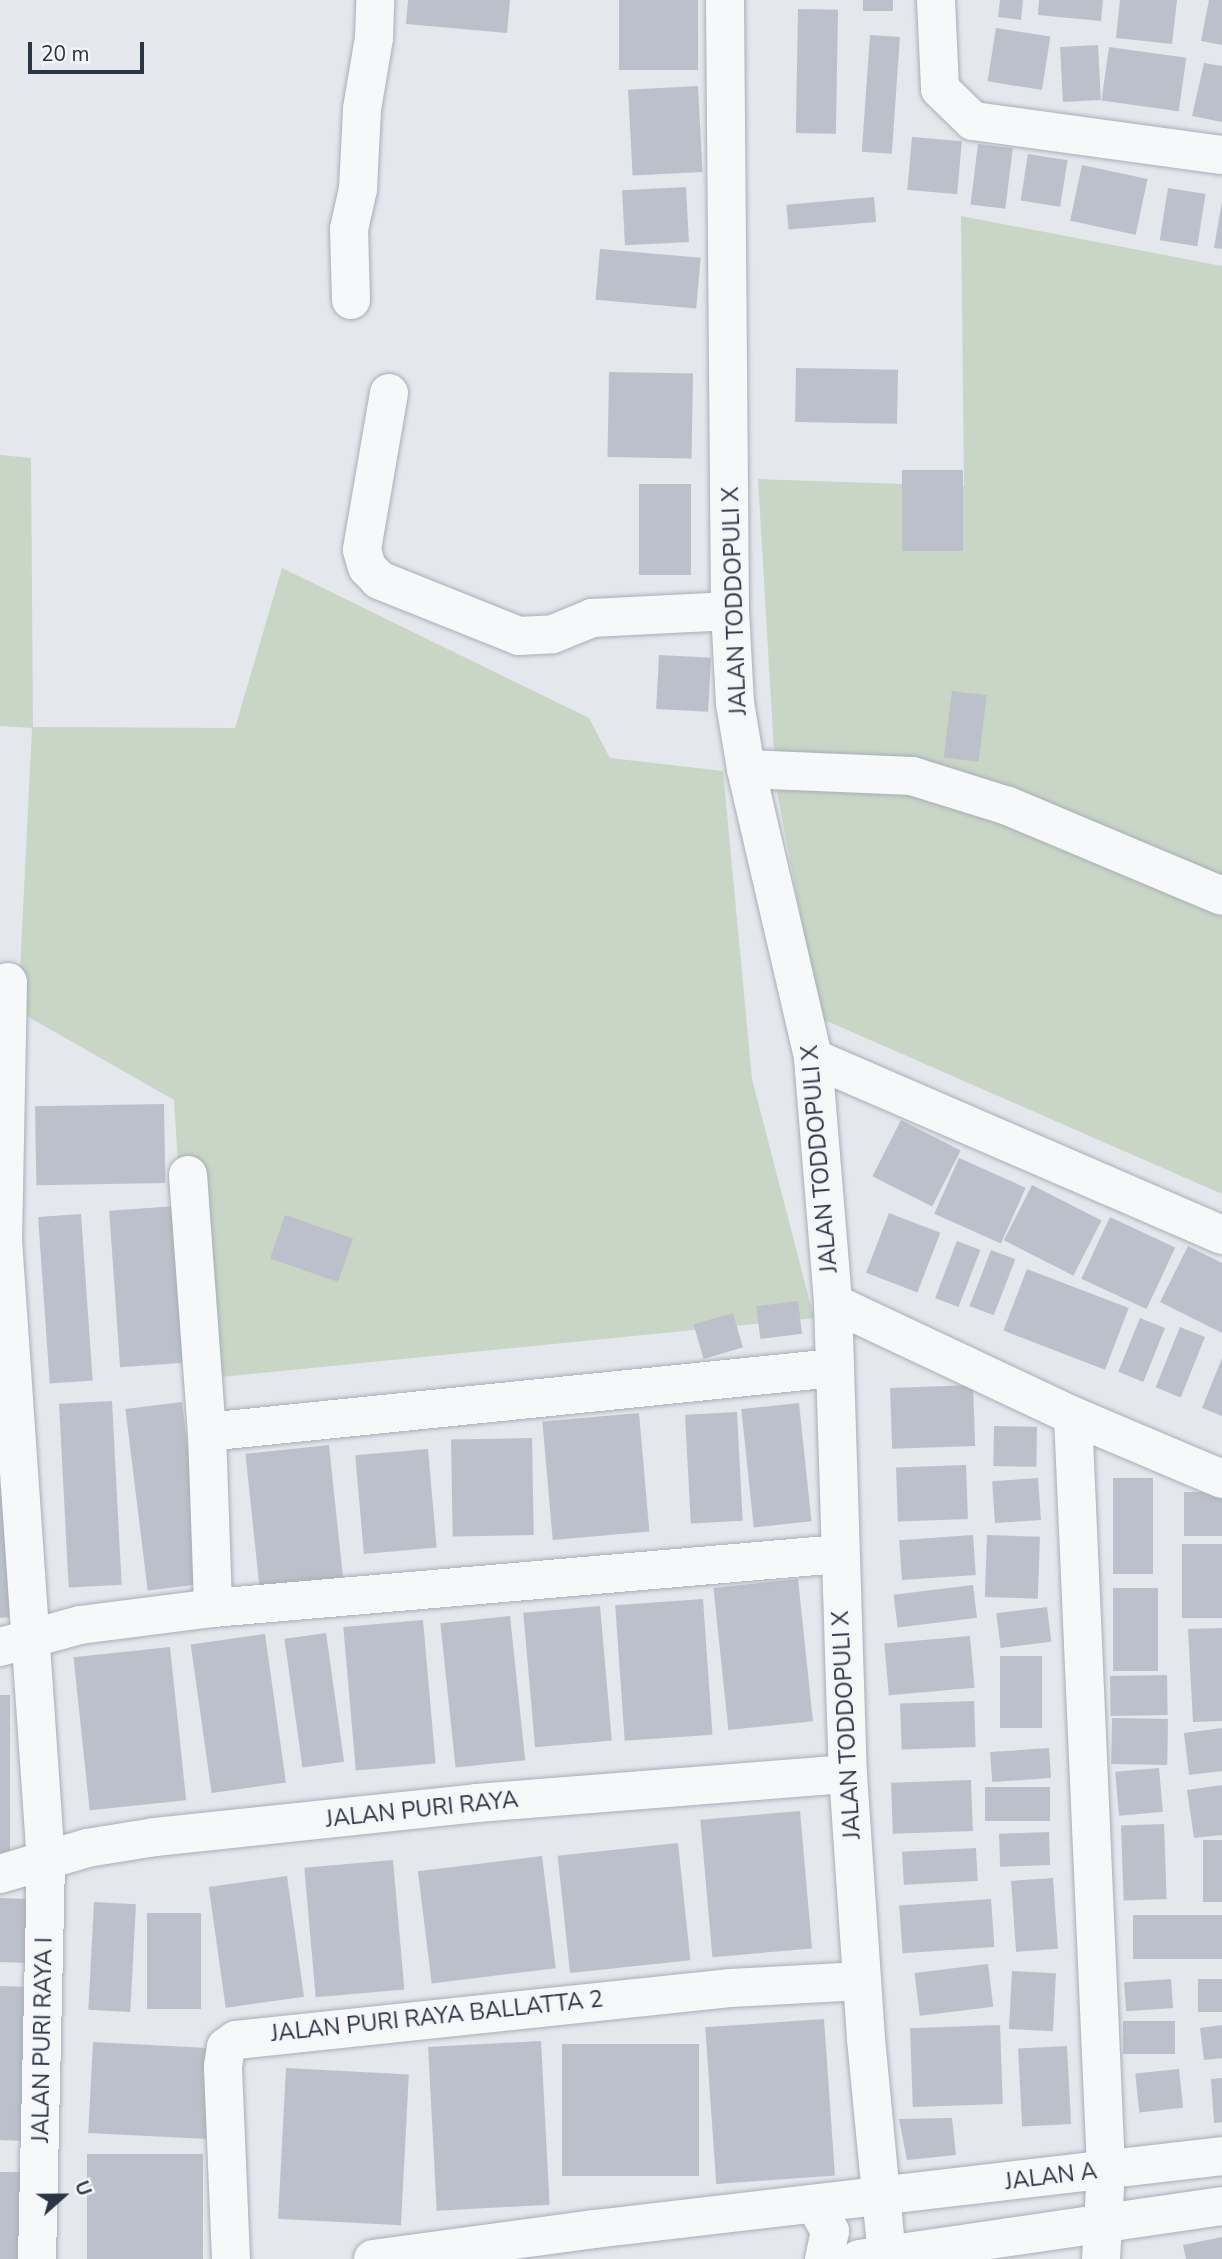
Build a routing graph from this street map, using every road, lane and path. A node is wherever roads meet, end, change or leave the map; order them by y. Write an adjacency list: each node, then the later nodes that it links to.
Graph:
1 (375, 0): 5 (street)
2 (725, 0): 7 (street, JALAN TODDOPULI X)
3 (936, 0): 4 (street)
4 (1222, 155)
5 (351, 300)
6 (389, 393): 7 (street)
7 (730, 611): 8 (street, JALAN TODDOPULI X)
8 (746, 769): 9 (street); 12 (street, JALAN TODDOPULI X)
9 (1222, 896)
10 (8, 982): 11 (street, JALAN PURI RAYA I)
11 (3, 1038): 15 (street, JALAN PURI RAYA I)
12 (813, 1058): 14 (street); 16 (street, JALAN TODDOPULI X)
13 (188, 1175): 19 (street)
14 (1222, 1235)
15 (1, 1240): 20 (street, JALAN PURI RAYA I)
16 (833, 1303): 17 (street, JALAN TODDOPULI X); 18 (street)
17 (834, 1368): 19 (street); 22 (street, JALAN TODDOPULI X)
18 (1073, 1416): 21 (street); 30 (street)
19 (207, 1432): 23 (street)
20 (10, 1451): 24 (street, JALAN PURI RAYA I)
21 (1222, 1479)
22 (839, 1554): 23 (street); 25 (street, JALAN TODDOPULI X)
23 (213, 1608): 24 (street)
24 (17, 1644): 26 (street, JALAN PURI RAYA I)
25 (848, 1774): 26 (street, JALAN PURI RAYA); 28 (street, JALAN TODDOPULI X)
26 (46, 1863): 27 (street, JALAN PURI RAYA); 35 (street, JALAN PURI RAYA I)
27 (0, 1874)
28 (862, 1981): 31 (street, JALAN TODDOPULI X); 36 (street, JALAN PURI RAYA BALLATTA 2)
29 (1222, 2156): 30 (street, JALAN A)
30 (1106, 2170): 31 (street, JALAN A); 34 (street)
31 (880, 2199): 32 (street, JALAN A); 39 (street, JALAN TODDOPULI X)
32 (816, 2206): 37 (street, JALAN A); 38 (street)
33 (1222, 2206): 34 (street)
34 (1100, 2242): 39 (street)
35 (37, 2259)
36 (231, 2259)
37 (373, 2259)
38 (824, 2259)
39 (878, 2259)

